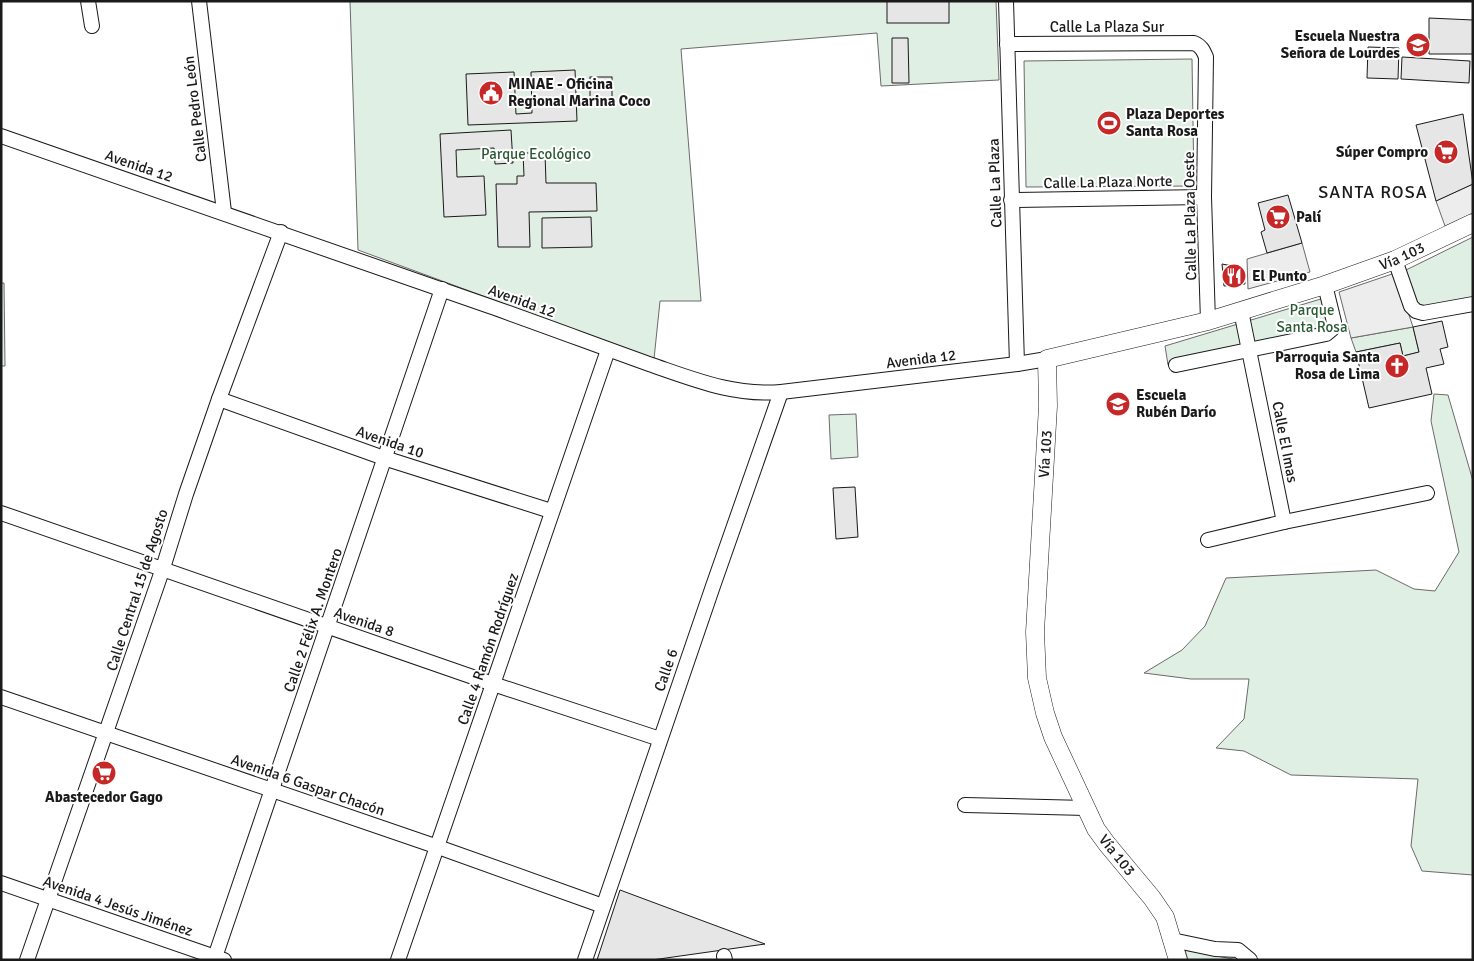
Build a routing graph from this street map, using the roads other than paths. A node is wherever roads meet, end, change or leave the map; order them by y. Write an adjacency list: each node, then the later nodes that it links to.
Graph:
1 (88, 1): 4 (street)
2 (199, 1): 10 (street, Calle Pedro León)
3 (1006, 1): 5 (street, Calle La Plaza)
4 (92, 26)
5 (1007, 44): 6 (street, Calle La Plaza Sur); 9 (street, Calle La Plaza)
6 (1203, 50): 8 (street, Calle La Plaza Oeste)
7 (1, 136): 10 (street, Avenida 12)
8 (1204, 197): 9 (street, Calle La Plaza Norte); 18 (street, Calle La Plaza Oeste)
9 (1011, 200): 22 (street, Calle La Plaza)
10 (224, 212): 12 (street, Avenida 12)
11 (1473, 223): 13 (main road, Vía 103)
12 (281, 232): 15 (street, Avenida 12); 25 (street, Calle Central 15 de Agosto)
13 (1395, 260): 14 (main road, Vía 103); 16 (street)
14 (1325, 285): 17 (main road, Vía 103); 20 (street)
15 (442, 289): 19 (street, Avenida 12); 26 (street, Calle 2 Félix A. Montero)
16 (1473, 304)
17 (1241, 310): 18 (main road, Vía 103); 20 (street, Calle El Imas)
18 (1208, 321): 21 (main road, Vía 103)
19 (608, 350): 24 (street, Avenida 12); 29 (street, Calle 4 Ramón Rodríguez)
20 (1250, 351): 23 (street); 30 (street, Calle El Imas)
21 (1047, 359): 22 (street, Avenida 12); 40 (main road, Vía 103)
22 (1018, 364): 24 (street, Avenida 12)
23 (1176, 365)
24 (781, 392): 37 (street, Calle 6)
25 (219, 399): 26 (street, Avenida 10); 32 (street, Calle Central 15 de Agosto)
26 (384, 458): 29 (street, Avenida 10); 33 (street, Calle 2 Félix A. Montero)
27 (1427, 493): 30 (street)
28 (1, 512): 32 (street, Avenida 8)
29 (551, 512): 34 (street, Calle 4 Ramón Rodríguez)
30 (1284, 522): 31 (street)
31 (1208, 540)
32 (163, 568): 33 (street, Avenida 8); 36 (street, Calle Central 15 de Agosto)
33 (328, 627): 34 (street, Avenida 8); 38 (street, Calle 2 Félix A. Montero)
34 (493, 684): 37 (street, Avenida 8); 41 (street, Calle 4 Ramón Rodríguez)
35 (1, 697): 36 (street, Avenida 6 Gaspar Chacón)
36 (106, 733): 38 (street, Avenida 6 Gaspar Chacón); 43 (street, Calle Central 15 de Agosto)
37 (660, 739): 44 (street, Calle 6)
38 (272, 791): 41 (street, Avenida 6 Gaspar Chacón); 46 (street, Calle 2 Félix A. Montero)
39 (965, 805): 40 (street)
40 (1086, 808): 45 (main road, Vía 103)
41 (438, 847): 44 (street, Avenida 6 Gaspar Chacón); 48 (street, Calle 4 Ramón Rodríguez)
42 (1, 882): 43 (street, Avenida 4 Jesús Jiménez)
43 (48, 899): 46 (street, Avenida 4 Jesús Jiménez); 47 (street, Calle Central 15 de Agosto)
44 (603, 906): 49 (street, Calle 6)
45 (1172, 940): 50 (main road, Vía 103); 51 (street)
46 (217, 959)
47 (27, 960)
48 (398, 960)
49 (585, 960)
50 (1178, 960)
51 (1250, 960)

